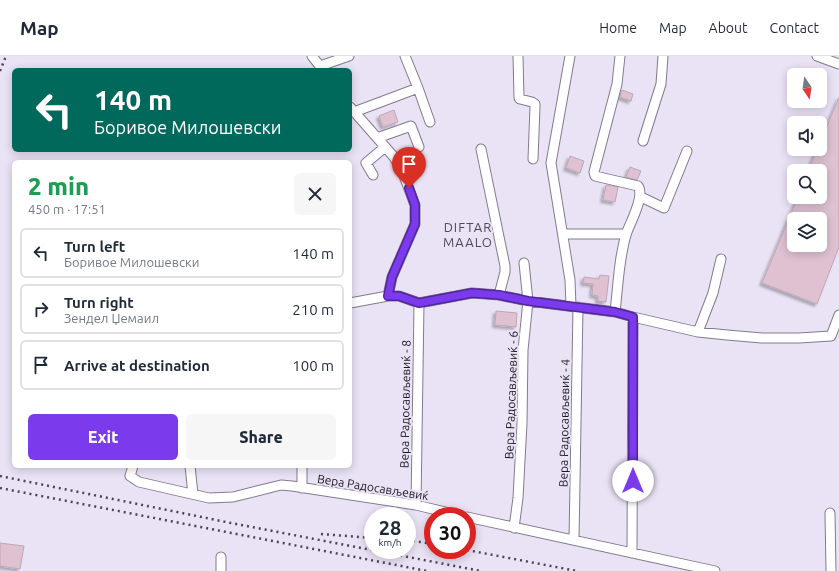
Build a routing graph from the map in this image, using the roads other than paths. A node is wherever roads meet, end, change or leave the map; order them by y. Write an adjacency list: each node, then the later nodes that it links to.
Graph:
1 (312, 56): 10 (street)
2 (348, 56): 10 (street)
3 (405, 56): 11 (street)
4 (518, 56): 20 (street)
5 (570, 56): 23 (street, Вера Радосављевиќ - 4)
6 (620, 56): 22 (street)
7 (663, 56): 15 (street)
8 (817, 56): 9 (street)
9 (839, 64)
10 (322, 68)
11 (418, 88): 12 (street); 13 (street)
12 (352, 110): 14 (street)
13 (430, 122)
14 (377, 138): 16 (street); 17 (street)
15 (643, 141)
16 (385, 147): 21 (street); 28 (street)
17 (419, 147)
18 (481, 150): 27 (street)
19 (687, 151): 22 (street)
20 (533, 159)
21 (372, 175)
22 (640, 197): 24 (street)
23 (563, 234): 24 (street); 32 (street, Вера Радосављевиќ - 4)
24 (626, 234): 33 (street)
25 (722, 259): 36 (street)
26 (524, 263): 29 (street, Вера Радосављевиќ - 6)
27 (499, 295): 29 (street); 30 (street)
28 (388, 296): 30 (street); 31 (street)
29 (528, 301): 32 (street); 46 (street, Вера Радосављевиќ - 6)
30 (419, 303): 42 (street, Вера Радосављевиќ - 8)
31 (352, 304)
32 (574, 306): 33 (street); 47 (street, Вера Радосављевиќ - 4)
33 (615, 312): 35 (street)
34 (839, 315): 36 (street)
35 (633, 317): 36 (street); 48 (street)
36 (698, 332)
37 (132, 468): 41 (street, Вера Радосављевиќ)
38 (190, 468): 41 (street)
39 (302, 468): 40 (street)
40 (302, 488): 41 (street, Вера Радосављевиќ); 42 (street, Вера Радосављевиќ)
41 (193, 494)
42 (416, 505): 43 (street, Вера Радосављевиќ)
43 (424, 507)
44 (830, 513): 52 (street)
45 (476, 519): 46 (street)
46 (514, 528): 47 (street)
47 (574, 540): 48 (street)
48 (632, 554): 51 (street)
49 (221, 557): 50 (street)
50 (221, 571)
51 (715, 571)
52 (831, 571)

